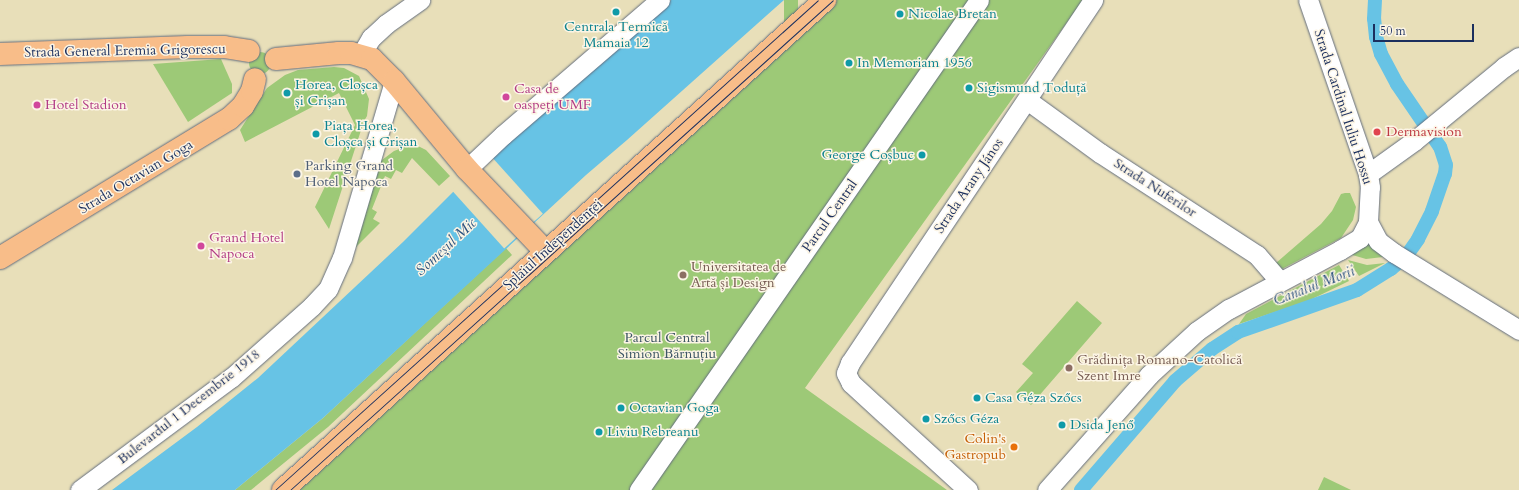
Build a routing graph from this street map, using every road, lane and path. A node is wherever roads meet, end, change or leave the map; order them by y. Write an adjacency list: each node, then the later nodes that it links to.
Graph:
1 (420, 0): 9 (street)
2 (660, 0): 15 (street)
3 (825, 0): 18 (main road, Splaiul Independenței)
4 (979, 0): 24 (street, Parcul Central)
5 (1093, 0): 14 (street, Strada Arany János)
6 (1308, 0): 16 (street, Strada Cardinal Iuliu Hossu)
7 (250, 51): 8 (main road, Strada General Eremia Grigorescu); 11 (main road); 12 (main road)
8 (0, 54)
9 (361, 55): 11 (main road); 13 (main road)
10 (1519, 57): 16 (street)
11 (276, 59): 12 (main road)
12 (255, 79): 19 (main road, Strada Octavian Goga)
13 (394, 82): 15 (main road); 22 (street, Bulevardul 1 Decembrie 1918)
14 (1027, 100): 20 (street, Strada Nuferilor); 25 (street, Strada Arany János)
15 (471, 172): 18 (main road)
16 (1368, 174): 17 (street, Strada Cardinal Iuliu Hossu)
17 (1368, 222): 20 (street, Strada Cardinal Iuliu Hossu); 21 (street)
18 (545, 251): 23 (main road, Splaiul Independenței)
19 (0, 258)
20 (1280, 280): 26 (street, Strada Cardinal Iuliu Hossu)
21 (1519, 330)
22 (80, 490)
23 (283, 490)
24 (639, 490)
25 (968, 490)
26 (1047, 490)

